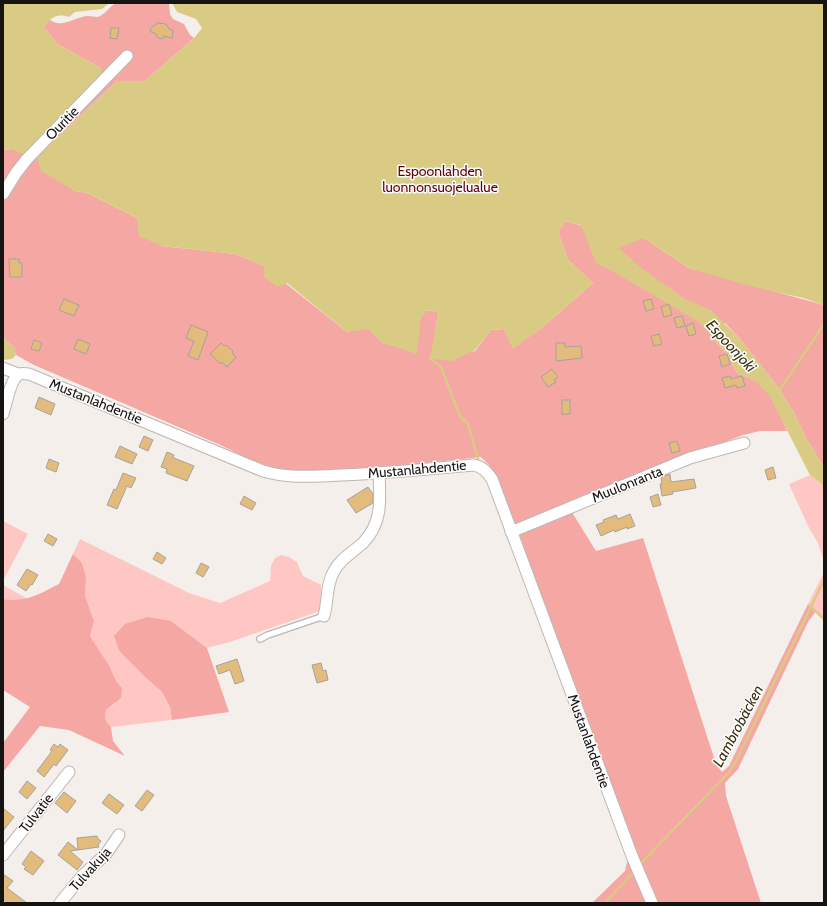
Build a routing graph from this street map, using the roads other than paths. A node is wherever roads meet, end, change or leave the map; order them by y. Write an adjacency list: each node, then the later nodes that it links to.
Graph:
1 (127, 56): 2 (street, Ouritie)
2 (3, 194)
3 (3, 368): 4 (street, Mustanlahdentie)
4 (18, 374): 5 (street); 7 (street, Mustanlahdentie)
5 (3, 414)
6 (744, 442): 8 (street, Muulonranta)
7 (379, 473): 8 (street, Mustanlahdentie); 9 (street)
8 (511, 532): 15 (street, Mustanlahdentie)
9 (324, 616): 10 (lane)
10 (260, 639)
11 (69, 772): 13 (street, Tulvatie)
12 (119, 835): 14 (street, Tulvakuja)
13 (3, 855)
14 (60, 903)
15 (652, 903)

